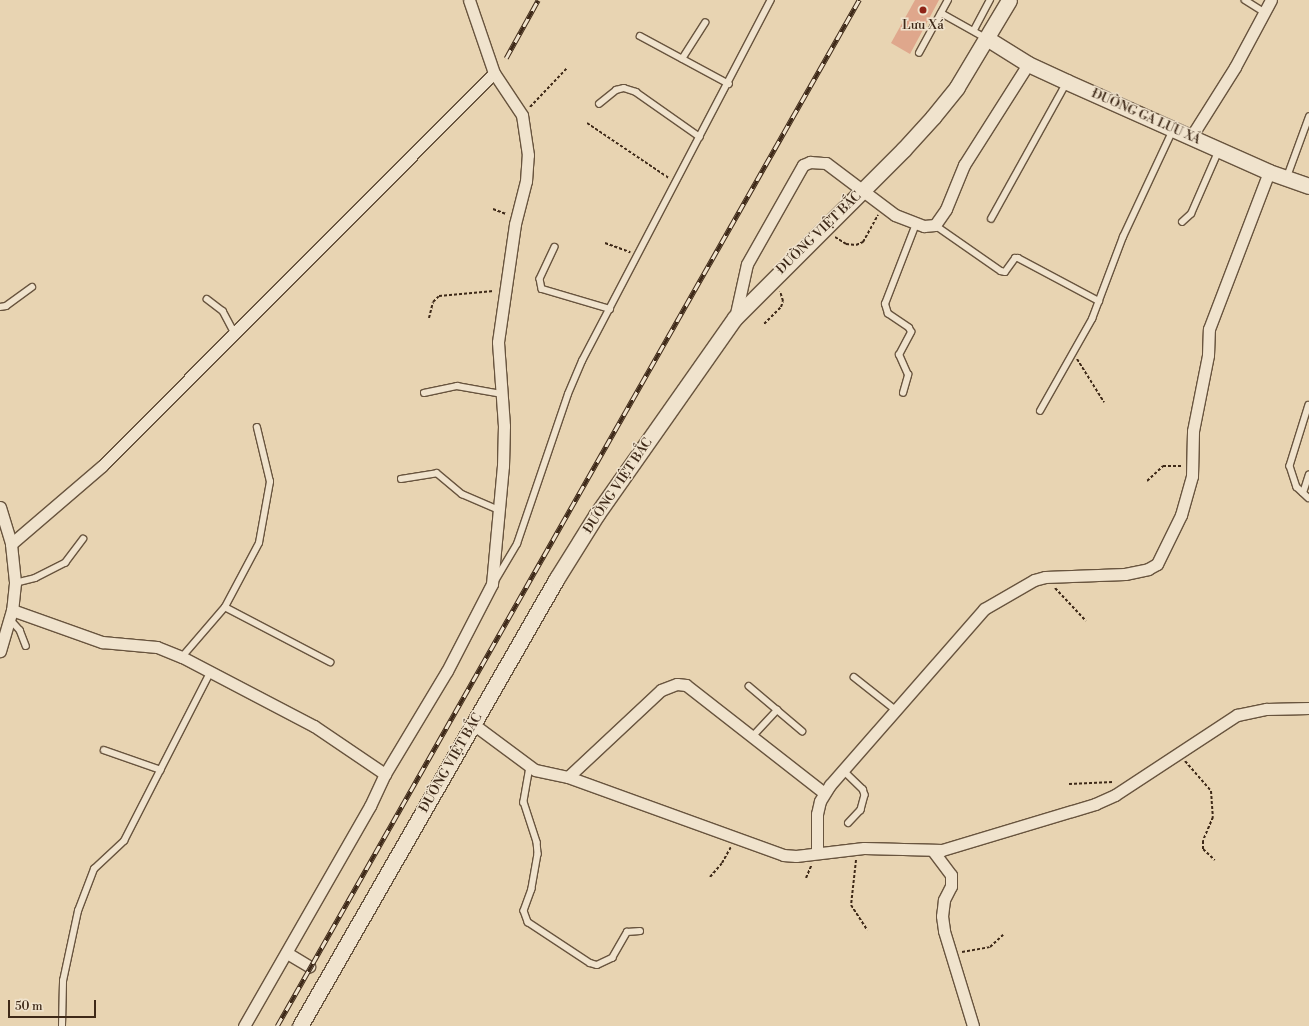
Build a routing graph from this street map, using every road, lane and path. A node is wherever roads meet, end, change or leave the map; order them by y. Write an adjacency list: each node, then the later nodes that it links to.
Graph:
1 (470, 0): 18 (street)
2 (771, 0): 20 (lane)
3 (948, 0): 9 (lane)
4 (990, 0): 11 (lane)
5 (1009, 0): 13 (main road, ĐƯỜNG VIỆT BẮC)
6 (1245, 0): 8 (lane)
7 (1271, 0): 8 (street)
8 (1266, 13): 27 (street)
9 (941, 14): 11 (lane); 14 (lane)
10 (705, 23): 15 (lane)
11 (974, 30): 13 (lane)
12 (640, 36): 15 (lane)
13 (988, 39): 16 (main road, ĐƯỜNG GA LƯU XÁ); 33 (main road, ĐƯỜNG VIỆT BẮC)
14 (919, 53)
15 (682, 59): 20 (lane)
16 (1028, 64): 19 (main road, ĐƯỜNG GA LƯU XÁ); 38 (street)
17 (567, 68): 22 (path)
18 (494, 73): 22 (street); 51 (street)
19 (1067, 82): 25 (main road, ĐƯỜNG GA LƯU XÁ); 35 (lane)
20 (728, 84): 26 (lane)
21 (599, 104): 26 (lane)
22 (522, 115): 44 (street)
23 (1309, 117): 30 (lane)
24 (587, 123): 31 (path)
25 (1173, 130): 27 (main road, ĐƯỜNG GA LƯU XÁ); 46 (lane)
26 (700, 137): 31 (lane)
27 (1191, 137): 28 (main road, ĐƯỜNG GA LƯU XÁ)
28 (1220, 150): 29 (main road, ĐƯỜNG GA LƯU XÁ); 36 (lane)
29 (1269, 172): 30 (main road, ĐƯỜNG GA LƯU XÁ); 60 (street)
30 (1287, 177): 32 (main road, ĐƯỜNG GA LƯU XÁ)
31 (677, 183): 42 (lane)
32 (1309, 186)
33 (863, 191): 34 (street); 39 (main road, ĐƯỜNG VIỆT BẮC); 50 (street)
34 (882, 206): 37 (street); 39 (path)
35 (992, 219)
36 (1182, 222)
37 (916, 224): 38 (street); 54 (lane)
38 (935, 225): 46 (lane)
39 (821, 230): 50 (main road, ĐƯỜNG VIỆT BẮC)
40 (605, 243): 42 (path)
41 (555, 247): 48 (lane)
42 (639, 256): 48 (lane)
43 (32, 287): 47 (lane)
44 (506, 290): 49 (path); 55 (street)
45 (207, 299): 51 (lane)
46 (1100, 301): 52 (lane)
47 (0, 306)
48 (610, 309): 72 (lane)
49 (429, 318)
50 (736, 318): 86 (main road, ĐƯỜNG VIỆT BẮC)
51 (234, 332): 69 (street)
52 (1072, 354): 56 (path); 58 (lane)
53 (424, 392): 55 (lane)
54 (903, 393)
55 (502, 394): 67 (street)
56 (1104, 402)
57 (1309, 405): 64 (lane)
58 (1040, 411)
59 (257, 428): 73 (lane)
60 (1193, 468): 63 (path); 70 (street)
61 (1309, 475): 64 (lane)
62 (401, 479): 67 (lane)
63 (1148, 481)
64 (1303, 493): 65 (lane)
65 (1309, 498)
66 (0, 507): 69 (street)
67 (499, 510): 72 (street)
68 (84, 539): 71 (lane)
69 (11, 544): 71 (street)
70 (1045, 577): 75 (path); 85 (street)
71 (15, 583): 74 (street)
72 (492, 584): 94 (street)
73 (225, 607): 78 (lane); 79 (lane)
74 (11, 614): 76 (lane); 77 (street); 78 (street)
75 (1086, 621)
76 (26, 646)
77 (0, 651)
78 (182, 657): 80 (street)
79 (330, 662)
80 (211, 671): 92 (lane); 94 (street)
81 (854, 677): 85 (lane)
82 (749, 686): 84 (lane)
83 (1309, 708): 90 (street)
84 (777, 710): 87 (lane); 88 (lane)
85 (896, 710): 93 (street)
86 (473, 724): 91 (street); 114 (main road, ĐƯỜNG VIỆT BẮC)
87 (802, 732)
88 (752, 737): 95 (street); 98 (street)
89 (104, 750): 92 (lane)
90 (1179, 753): 96 (street); 104 (path)
91 (530, 767): 95 (street); 107 (lane)
92 (161, 770): 112 (lane)
93 (843, 770): 98 (street); 99 (lane)
94 (385, 774): 109 (street)
95 (568, 777): 100 (street)
96 (1135, 782): 97 (path); 102 (street)
97 (1069, 784)
98 (824, 793): 103 (street)
99 (849, 823)
100 (734, 837): 103 (street); 105 (path)
101 (857, 848): 102 (street); 103 (street); 106 (path)
102 (933, 851): 110 (street)
103 (817, 853)
104 (1215, 860)
105 (710, 877)
106 (867, 930)
107 (640, 931)
108 (1003, 935): 110 (path)
109 (287, 953): 111 (street); 113 (street)
110 (951, 953): 115 (street)
111 (309, 966)
112 (62, 1026)
113 (244, 1026)
114 (300, 1026)
115 (973, 1026)

